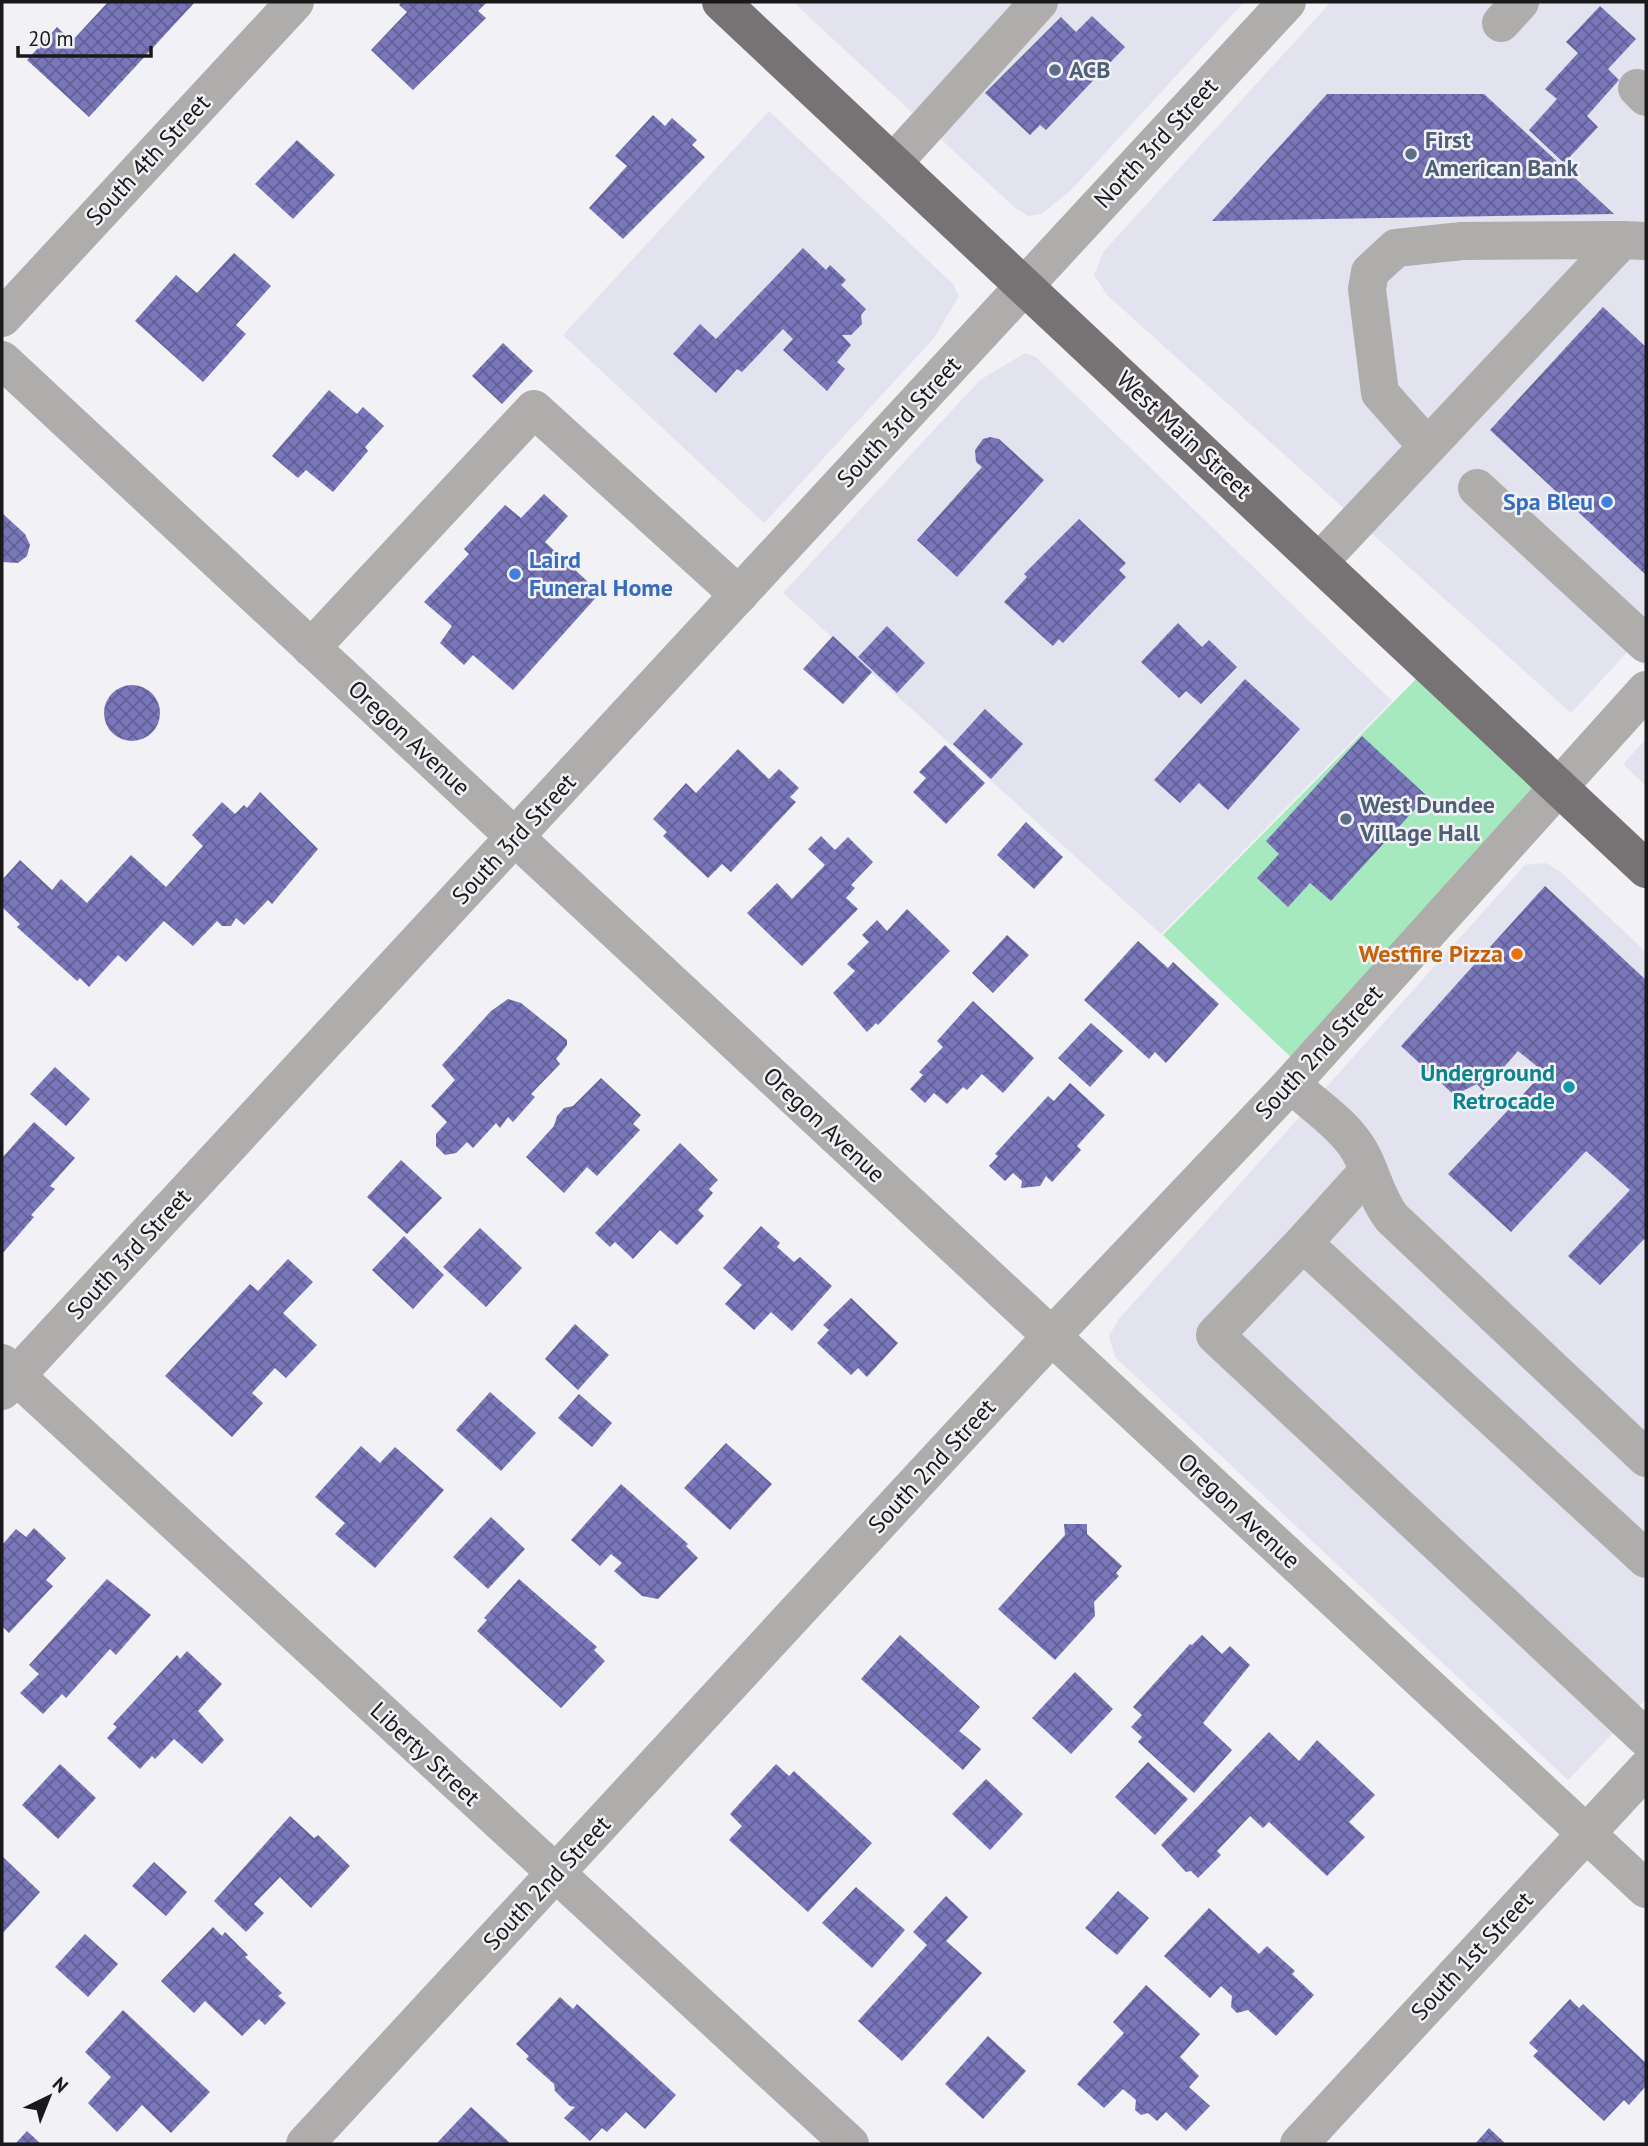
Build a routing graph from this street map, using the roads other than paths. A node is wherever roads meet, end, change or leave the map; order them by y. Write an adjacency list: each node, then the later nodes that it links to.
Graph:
1 (295, 2): 8 (street, South 4th Street)
2 (721, 2): 5 (main road, West Main Street)
3 (1039, 2): 5 (street)
4 (1287, 2): 7 (street, North 3rd Street)
5 (894, 162): 7 (main road, West Main Street)
6 (1634, 241): 10 (street); 10 (street)
7 (1025, 285): 12 (main road, West Main Street); 13 (street, South 3rd Street)
8 (2, 318)
9 (2, 360): 15 (street, Oregon Avenue)
10 (1426, 445): 12 (street)
11 (1476, 488): 14 (street)
12 (1319, 562): 17 (main road, West Main Street)
13 (739, 595): 15 (street); 18 (street, South 3rd Street)
14 (1646, 644)
15 (311, 648): 18 (street, Oregon Avenue)
16 (1646, 690): 17 (street, South 2nd Street)
17 (1559, 788): 19 (main road, West Main Street); 20 (street, South 2nd Street)
18 (517, 837): 23 (street, Oregon Avenue); 24 (street, South 3rd Street)
19 (1646, 869)
20 (1291, 1084): 21 (street); 23 (street, South 2nd Street)
21 (1368, 1171): 22 (street); 25 (street)
22 (1303, 1242): 26 (street); 27 (street)
23 (1050, 1338): 29 (street, Oregon Avenue); 30 (street, South 2nd Street)
24 (6, 1376): 30 (street, Liberty Street)
25 (1646, 1458)
26 (1646, 1559)
27 (1646, 1738)
28 (1646, 1769): 29 (street, South 1st Street)
29 (1586, 1832): 31 (street, Oregon Avenue); 34 (street, South 1st Street)
30 (555, 1875): 32 (street, South 2nd Street); 33 (street, Liberty Street)
31 (1646, 1889)
32 (305, 2144)
33 (850, 2144)
34 (1299, 2144)

